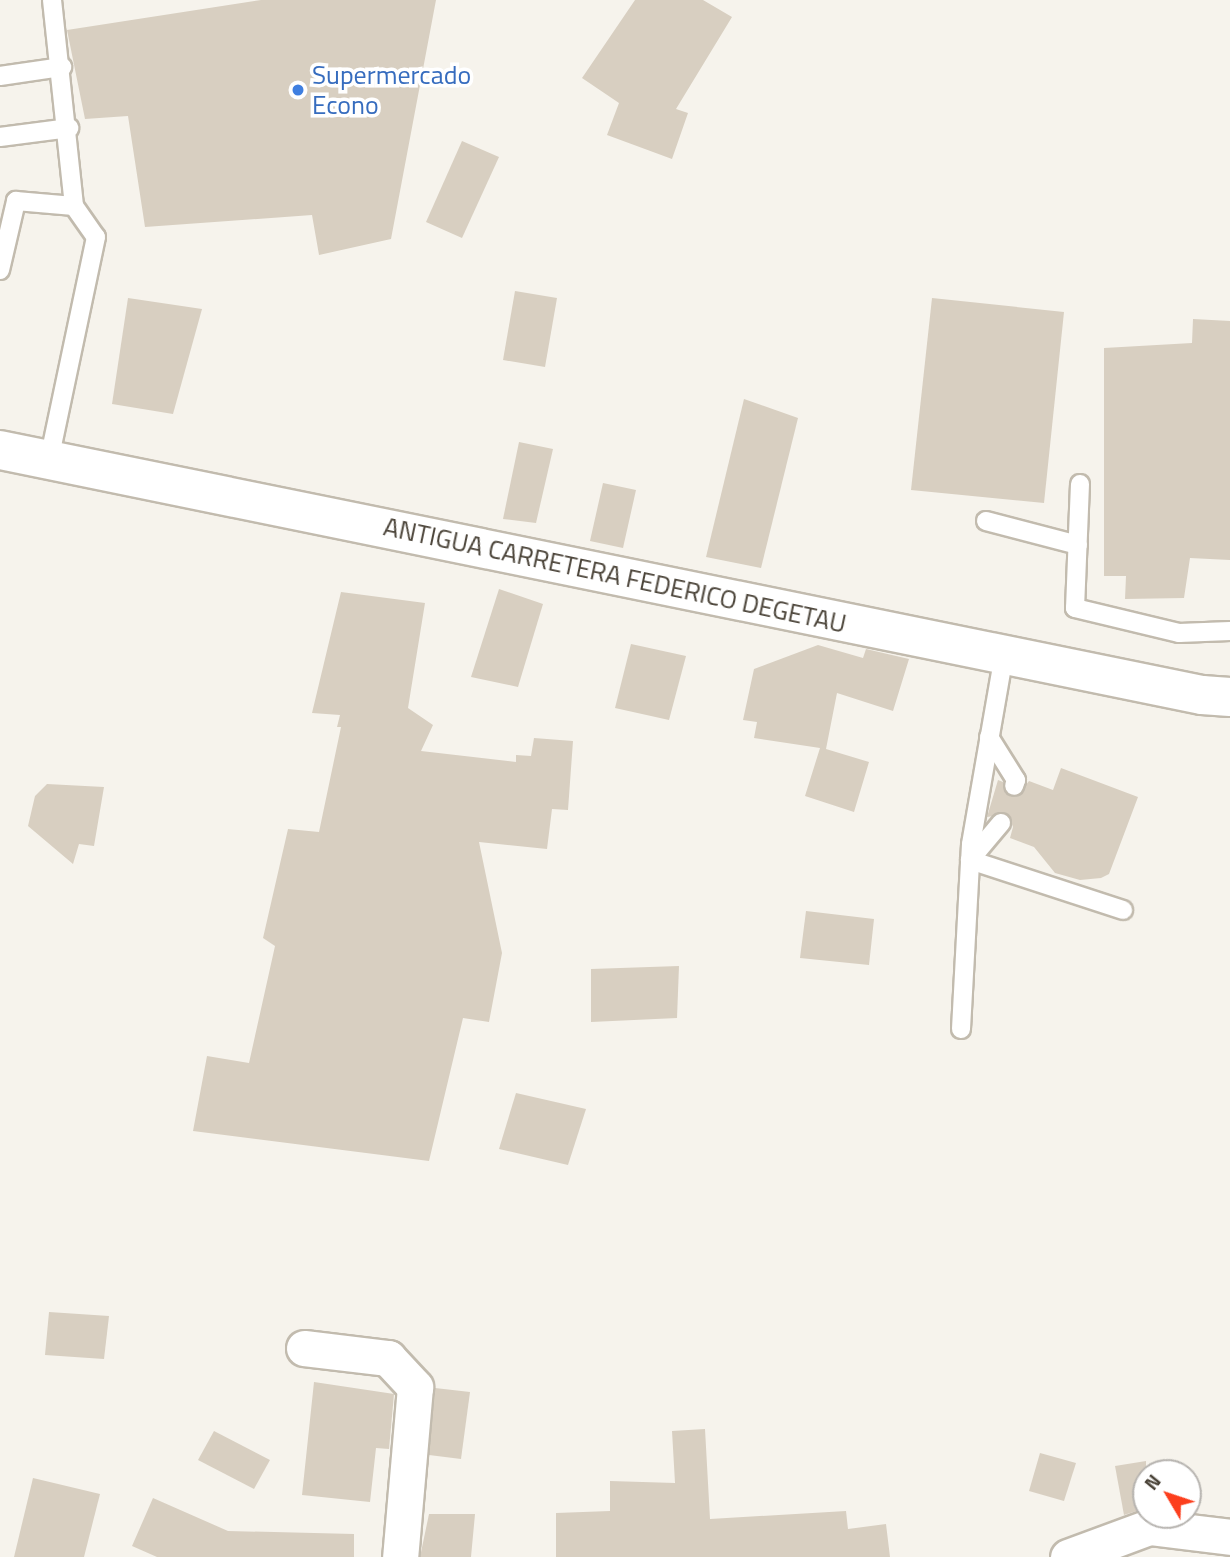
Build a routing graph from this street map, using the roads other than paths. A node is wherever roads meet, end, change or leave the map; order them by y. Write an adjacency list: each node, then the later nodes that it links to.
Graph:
1 (52, 0): 2 (lane)
2 (62, 67): 3 (lane); 4 (lane)
3 (0, 76)
4 (69, 128): 5 (lane); 6 (lane)
5 (0, 137)
6 (74, 206): 7 (lane); 9 (lane)
7 (0, 270)
8 (0, 450): 9 (street, ANTIGUA CARRETERA FEDERICO DEGETAU)
9 (49, 460): 14 (street, ANTIGUA CARRETERA FEDERICO DEGETAU)
10 (1080, 484): 12 (lane)
11 (986, 522): 12 (lane)
12 (1078, 545): 13 (lane)
13 (1230, 631)
14 (1004, 654): 15 (street, ANTIGUA CARRETERA FEDERICO DEGETAU); 16 (lane)
15 (1230, 697)
16 (989, 737): 17 (lane); 19 (lane)
17 (1014, 786)
18 (1001, 823): 19 (lane)
19 (970, 860): 20 (lane); 21 (lane)
20 (1123, 910)
21 (961, 1029)
22 (304, 1348): 24 (street)
23 (1230, 1537): 25 (street)
24 (400, 1557)
25 (1068, 1557)

